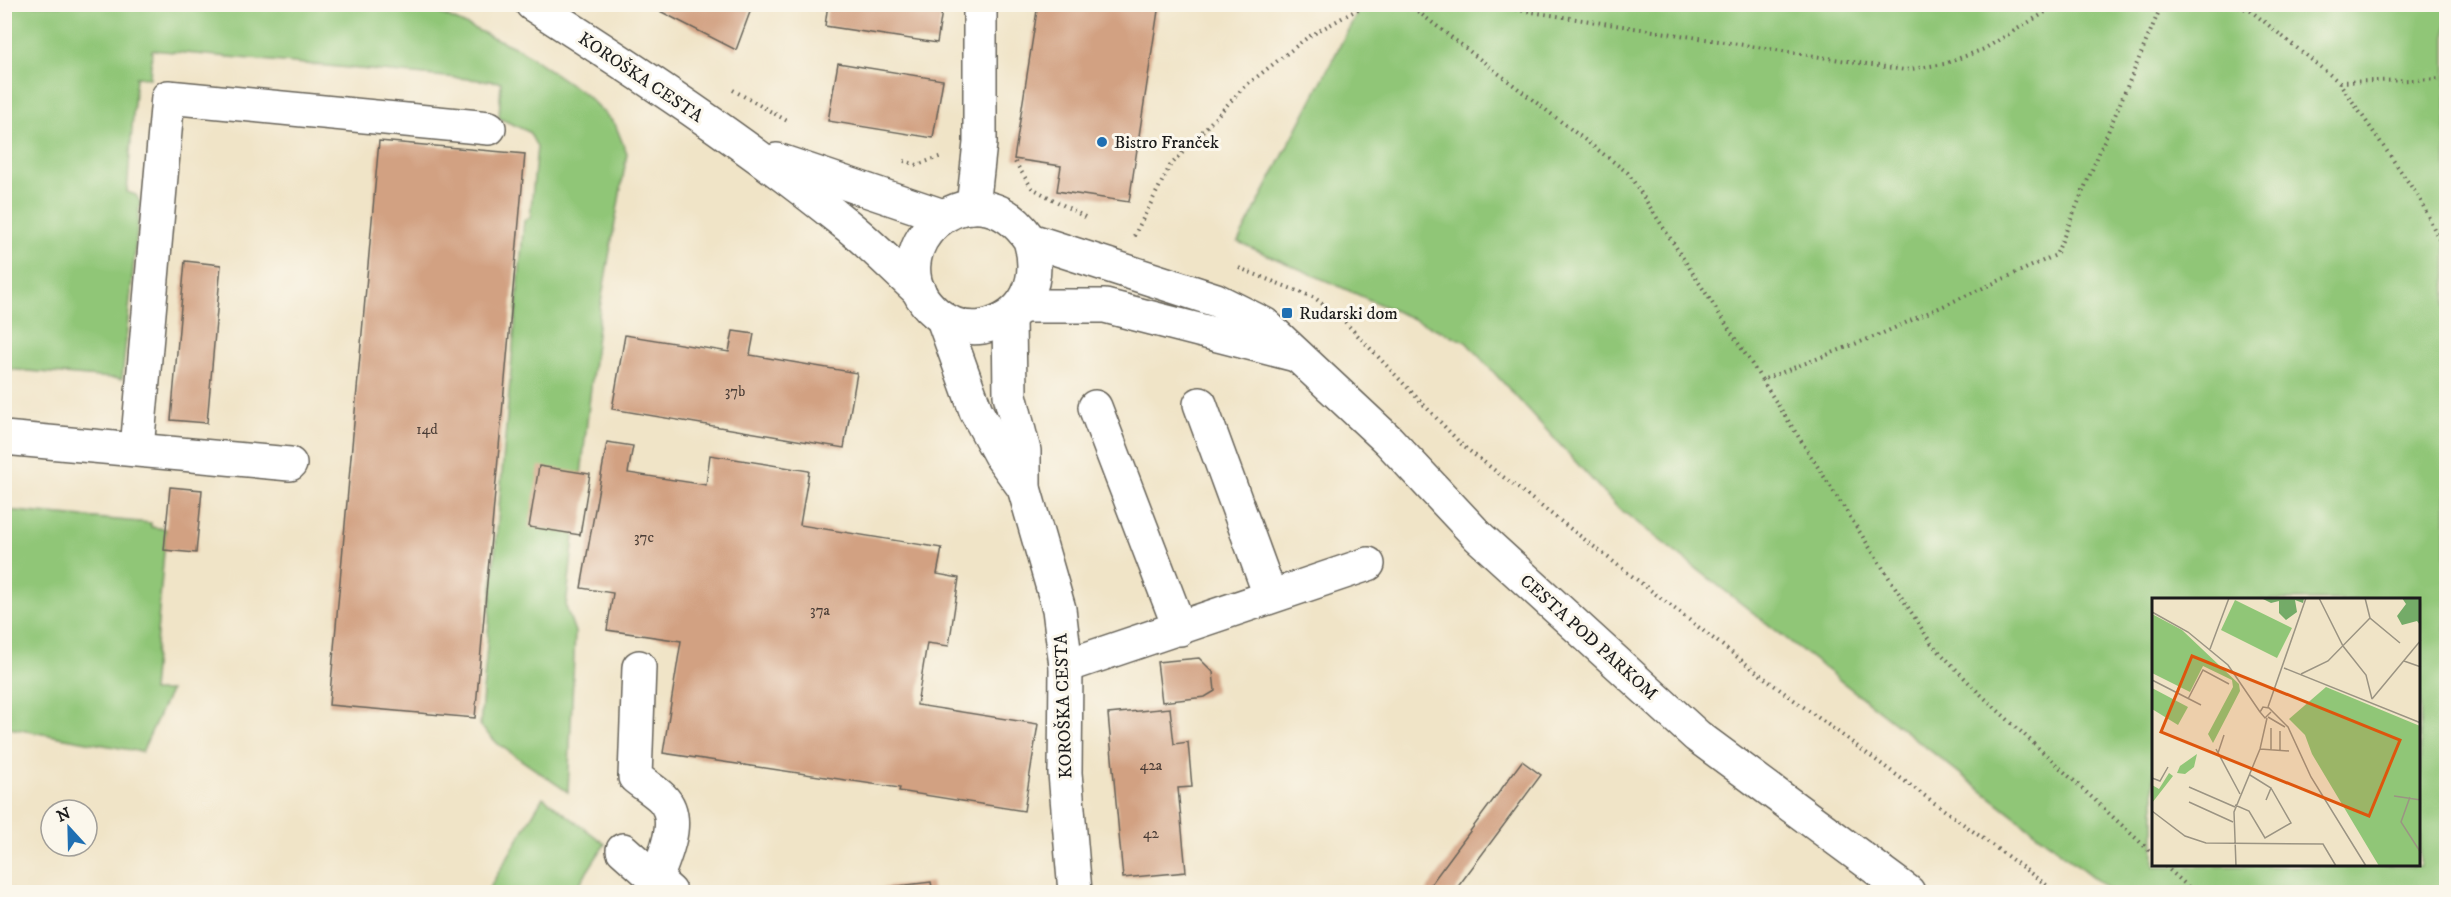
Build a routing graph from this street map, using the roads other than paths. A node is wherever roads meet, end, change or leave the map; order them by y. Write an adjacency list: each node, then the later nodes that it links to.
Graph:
1 (532, 4): 4 (main road, KOROŠKA CESTA)
2 (980, 4): 5 (main road)
3 (489, 128): 14 (main road)
4 (750, 150): 5 (main road); 7 (main road)
5 (958, 211): 6 (main road); 7 (main road)
6 (1030, 240): 8 (main road); 10 (main road, CESTA POD PARKOM)
7 (919, 291): 9 (main road)
8 (1016, 312): 9 (main road); 10 (main road); 16 (main road)
9 (943, 319): 16 (main road)
10 (1294, 354): 25 (main road, CESTA POD PARKOM)
11 (1200, 404): 18 (main road)
12 (1095, 407): 19 (main road)
13 (4, 438): 14 (main road)
14 (136, 449): 15 (main road)
15 (290, 464)
16 (1024, 488): 20 (main road, KOROŠKA CESTA)
17 (1368, 564): 18 (main road)
18 (1270, 595): 19 (main road)
19 (1180, 629): 20 (main road)
20 (1066, 666): 24 (main road, KOROŠKA CESTA)
21 (639, 667): 23 (main road)
22 (623, 850): 23 (main road)
23 (663, 886)
24 (1074, 892)
25 (1908, 892)

